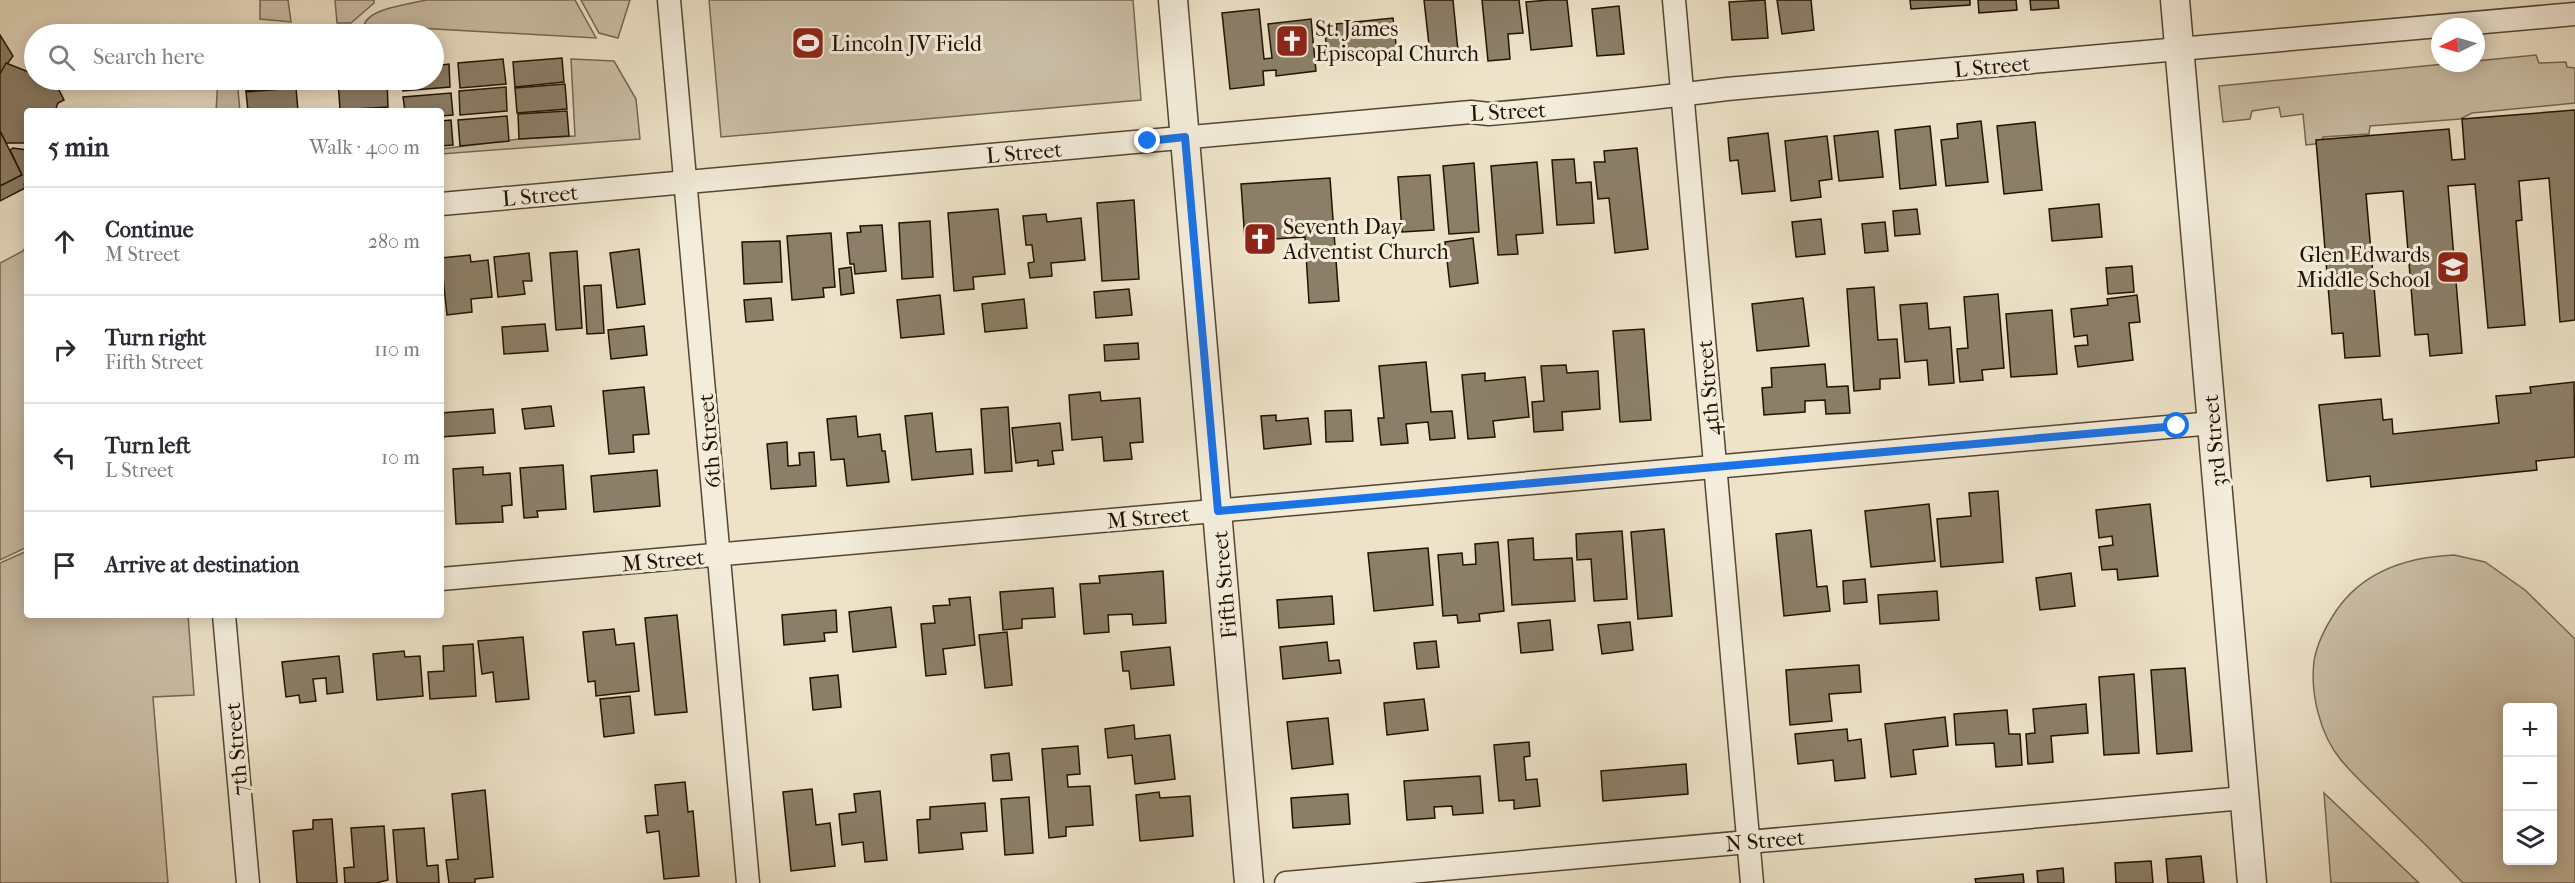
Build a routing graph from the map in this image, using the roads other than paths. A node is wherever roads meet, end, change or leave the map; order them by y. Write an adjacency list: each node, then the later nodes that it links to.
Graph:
1 (669, 0): 9 (street, 6th Street)
2 (1173, 0): 8 (street, Fifth Street)
3 (1674, 0): 7 (street, 4th Street)
4 (2175, 0): 6 (street, 3rd Street)
5 (2575, 14): 6 (street, L Street)
6 (2180, 49): 7 (street, L Street); 11 (street, 3rd Street)
7 (1682, 93): 8 (street, L Street); 12 (street, 4th Street)
8 (1185, 137): 9 (street, L Street); 13 (street, Fifth Street)
9 (685, 182): 10 (street, L Street); 14 (street, 6th Street)
10 (444, 204)
11 (2213, 423): 12 (street, M Street); 17 (street, 3rd Street)
12 (1715, 467): 13 (street, M Street); 18 (street, 4th Street)
13 (1218, 511): 14 (street, M Street); 21 (street, Fifth Street)
14 (720, 555): 15 (street, M Street); 20 (street, 6th Street)
15 (444, 579)
16 (224, 618): 19 (street, 7th Street)
17 (2244, 798): 18 (street, N Street); 24 (street, 3rd Street)
18 (1749, 842): 22 (street, N Street); 23 (street, 4th Street)
19 (248, 883)
20 (748, 883)
21 (1249, 883)
22 (1286, 883)
23 (1752, 883)
24 (2252, 883)

